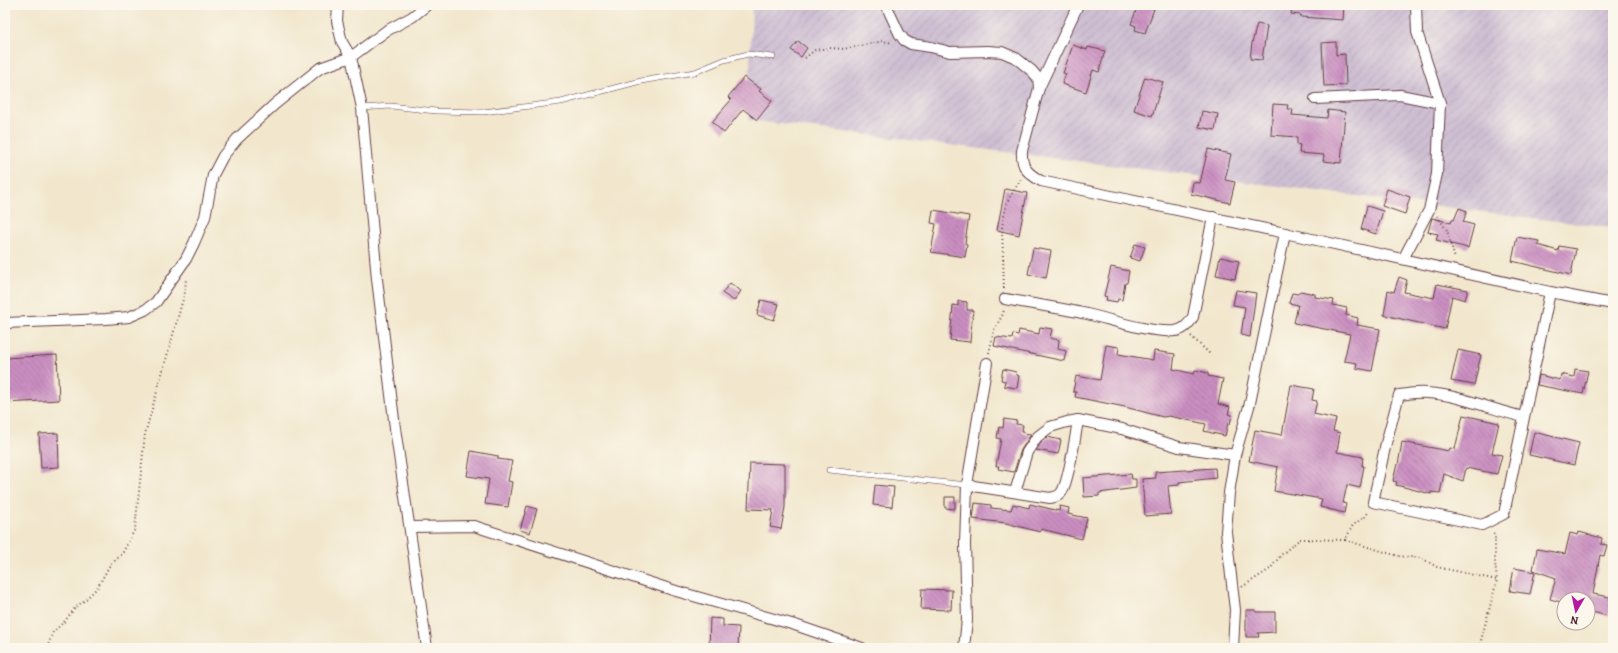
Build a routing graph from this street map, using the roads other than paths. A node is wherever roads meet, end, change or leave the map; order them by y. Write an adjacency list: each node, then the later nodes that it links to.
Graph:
1 (338, 5): 6 (street)
2 (427, 5): 6 (street)
3 (886, 5): 8 (street)
4 (1078, 5): 8 (street)
5 (1416, 5): 10 (street)
6 (351, 57): 11 (street); 18 (street)
7 (773, 57): 11 (lane)
8 (1039, 88): 12 (street)
9 (1315, 99): 10 (street)
10 (1440, 103): 14 (street)
11 (362, 108): 26 (street)
12 (1213, 217): 13 (street); 16 (street)
13 (1285, 233): 14 (street); 22 (street)
14 (1403, 260): 15 (street)
15 (1550, 292): 17 (street); 20 (street)
16 (1005, 299)
17 (1613, 304)
18 (5, 323)
19 (987, 363): 24 (street)
20 (1524, 417): 20 (street)
21 (1078, 420): 22 (street); 25 (street); 25 (street)
22 (1235, 456): 30 (street)
23 (828, 470): 24 (lane)
24 (967, 485): 25 (street); 29 (street)
25 (1015, 492)
26 (410, 527): 27 (street); 28 (street)
27 (427, 648)
28 (862, 648)
29 (964, 648)
30 (1233, 648)

